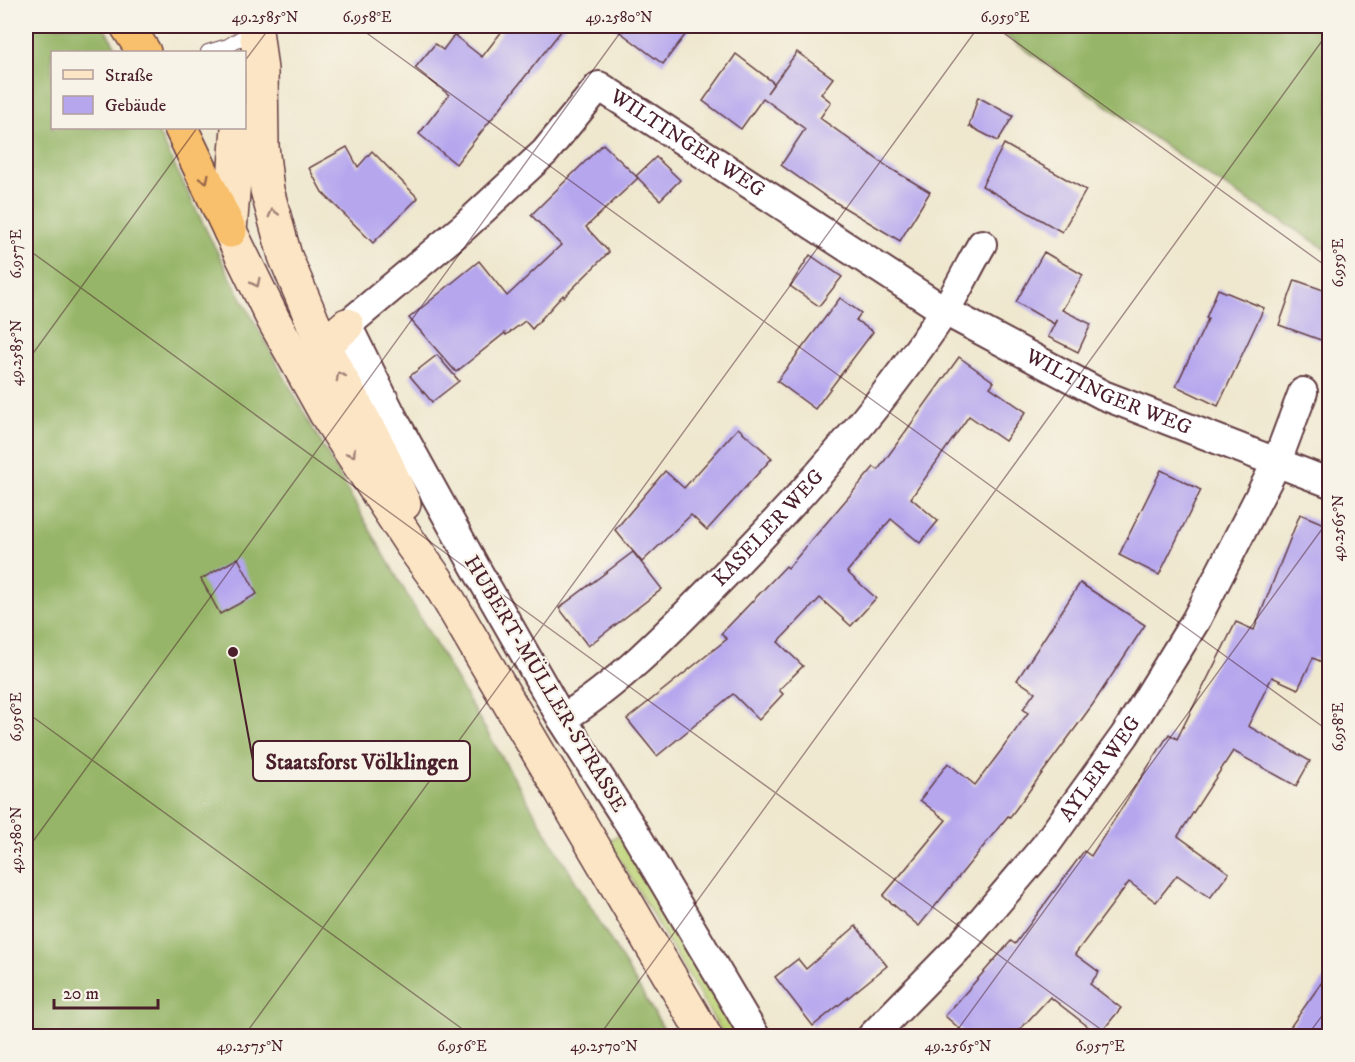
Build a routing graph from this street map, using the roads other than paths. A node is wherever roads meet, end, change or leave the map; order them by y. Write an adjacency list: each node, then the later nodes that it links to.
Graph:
1 (127, 26): 3 (highway)
2 (256, 28): 4 (lane); 5 (main road); 12 (main road, HUBERT-MÜLLER-STRASSE, one-way to 2)
3 (143, 51)
4 (211, 51)
5 (246, 64)
6 (181, 129): 8 (highway, one-way to 8)
7 (238, 129): 8 (main road)
8 (230, 231): 16 (main road, HUBERT-MÜLLER-STRASSE, one-way to 16)
9 (982, 244): 10 (street)
10 (945, 310): 11 (street, WILTINGER WEG); 14 (street, WILTINGER WEG); 17 (street, KASELER WEG)
11 (347, 325): 12 (main road); 17 (street, HUBERT-MÜLLER-STRASSE)
12 (323, 346): 16 (main road, HUBERT-MÜLLER-STRASSE, one-way to 12)
13 (1303, 392): 14 (street)
14 (1276, 464): 15 (street, WILTINGER WEG); 20 (street, AYLER WEG)
15 (1329, 483)
16 (437, 580): 18 (main road, HUBERT-MÜLLER-STRASSE)
17 (562, 719): 19 (street, HUBERT-MÜLLER-STRASSE)
18 (705, 1036)
19 (754, 1036)
20 (872, 1036)

